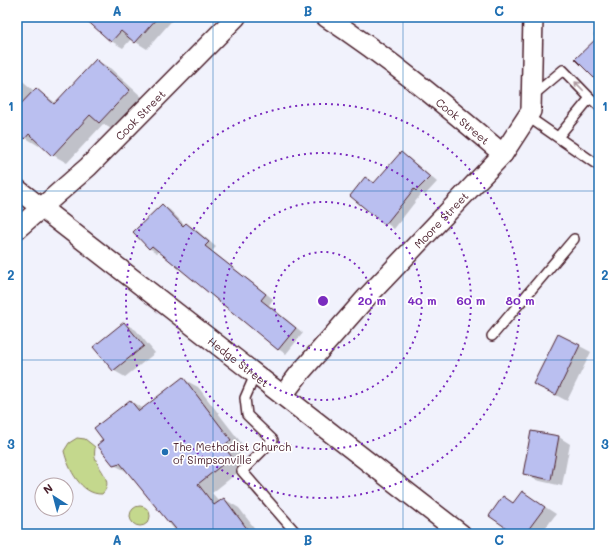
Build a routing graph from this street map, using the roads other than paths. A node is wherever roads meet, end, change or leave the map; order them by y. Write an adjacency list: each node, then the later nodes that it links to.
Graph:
1 (236, 17): 12 (street, Cook Street)
2 (326, 17): 9 (street, Cook Street)
3 (533, 17): 4 (street, Moore Street)
4 (531, 97): 5 (lane, one-way to 4); 7 (street, Moore Street)
5 (590, 98): 6 (lane); 8 (lane)
6 (599, 106)
7 (527, 116): 8 (lane); 9 (street, Moore Street)
8 (558, 137): 10 (lane)
9 (503, 154): 17 (street, Moore Street)
10 (599, 166)
11 (17, 189): 12 (street, Hedge Street)
12 (42, 208): 13 (street, Cook Street); 16 (street, Hedge Street)
13 (17, 229)
14 (574, 239): 15 (lane)
15 (492, 336)
16 (255, 375): 17 (street, Hedge Street); 18 (lane)
17 (283, 395): 19 (street, Hedge Street)
18 (297, 534)
19 (461, 534)

